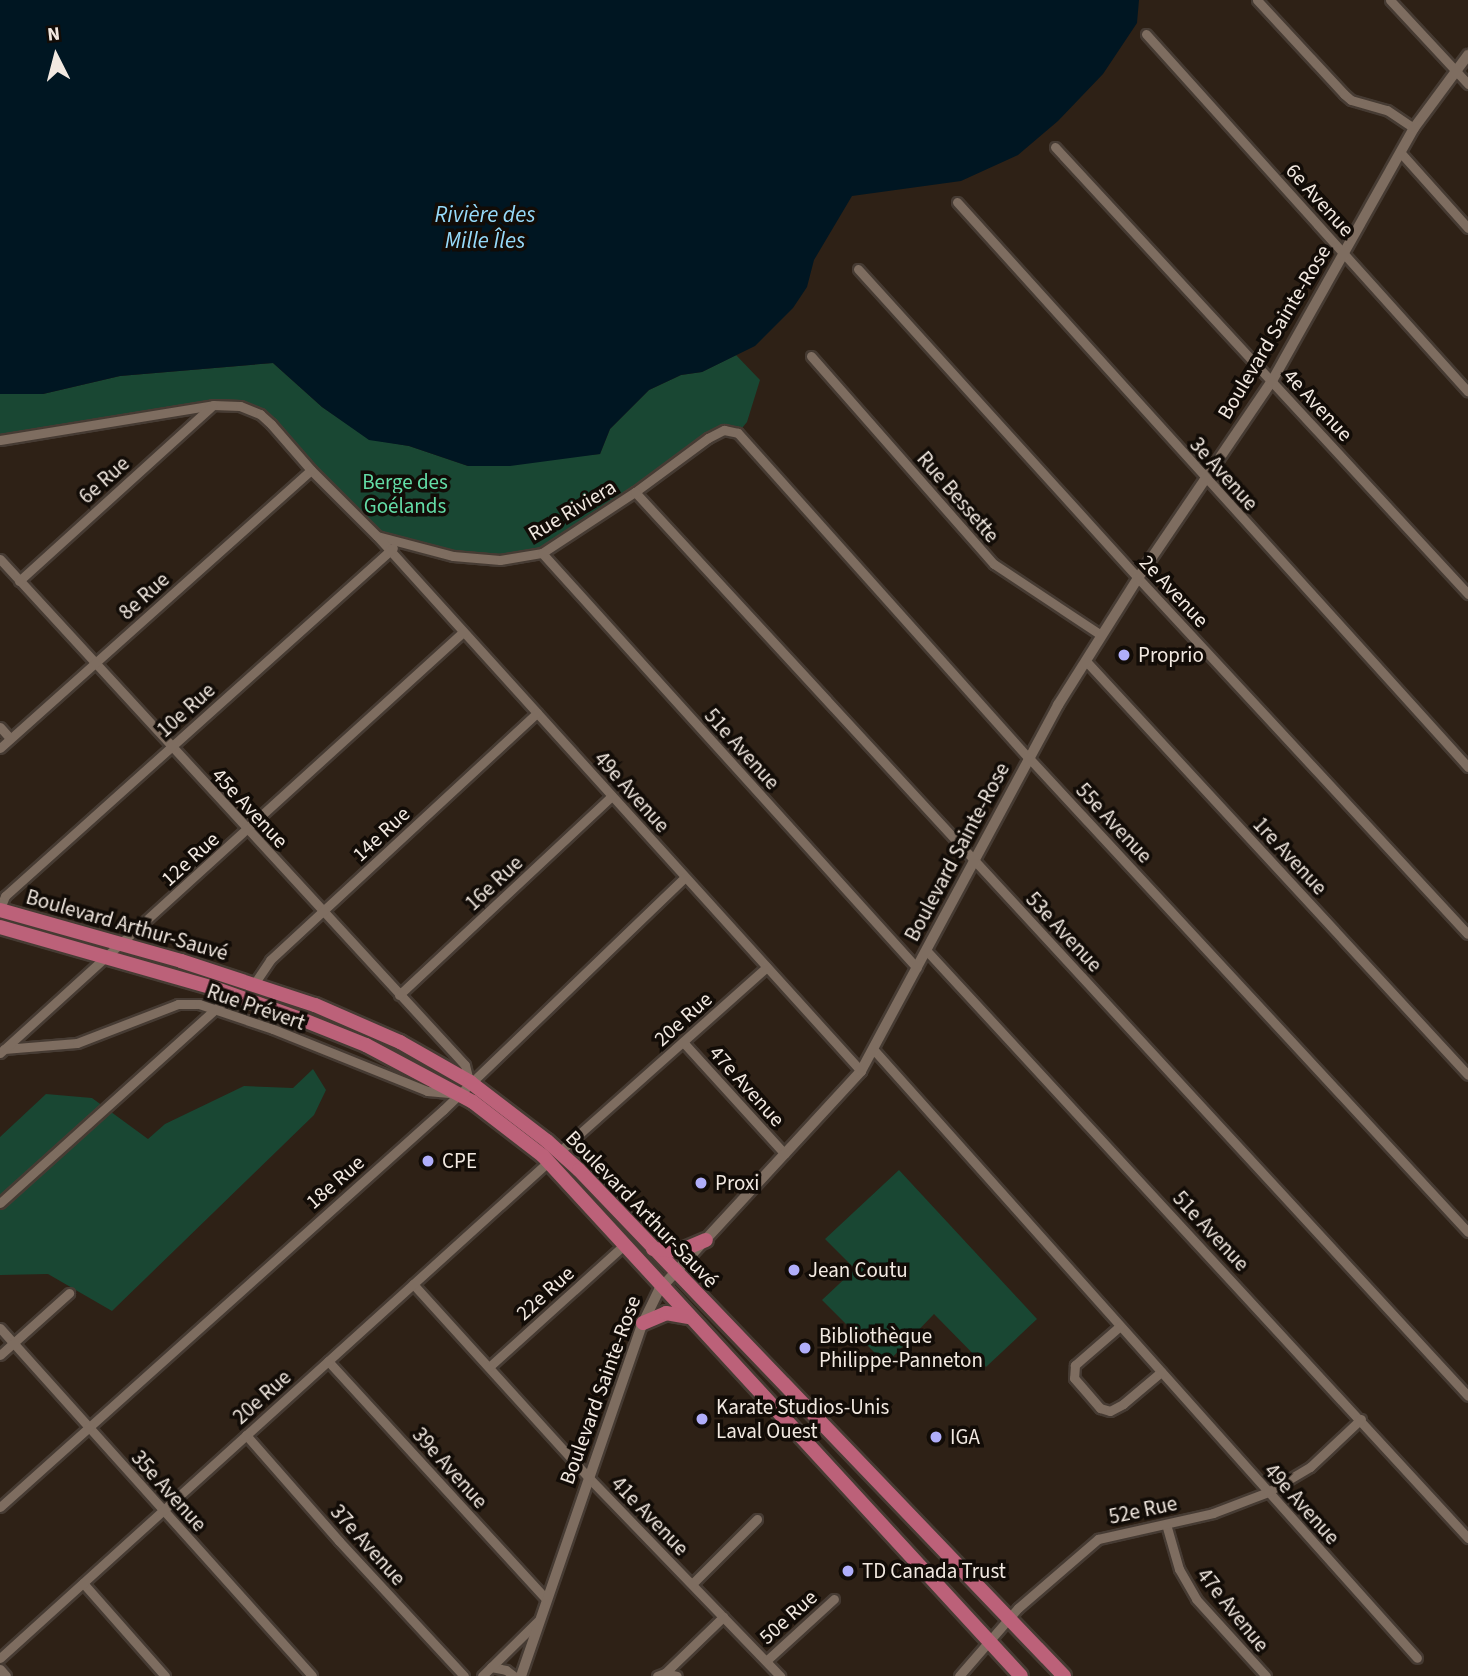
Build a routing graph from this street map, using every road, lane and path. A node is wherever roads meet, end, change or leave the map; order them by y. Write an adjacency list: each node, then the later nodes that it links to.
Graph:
1 (1256, 0): 7 (street)
2 (1390, 0): 5 (street)
3 (1146, 34): 12 (street, 6e Avenue)
4 (1468, 55): 5 (street, Boulevard Sainte-Rose)
5 (1455, 70): 6 (street); 7 (street, Boulevard Sainte-Rose)
6 (1468, 84)
7 (1414, 128): 9 (street, Boulevard Sainte-Rose)
8 (1055, 147): 15 (street, 4e Avenue)
9 (1400, 152): 11 (street); 12 (street, Boulevard Sainte-Rose)
10 (957, 202): 21 (street, 3e Avenue)
11 (1468, 228)
12 (1344, 252): 15 (street, Boulevard Sainte-Rose); 16 (street, 6e Avenue)
13 (858, 269): 28 (street, 2e Avenue)
14 (811, 356): 32 (street, Rue Bessette)
15 (1272, 381): 21 (street, Boulevard Sainte-Rose); 30 (street, 4e Avenue)
16 (1468, 390)
17 (214, 405): 19 (street); 20 (street); 29 (street, 6e Rue)
18 (738, 433): 22 (street, Rue Riviera); 40 (street, 55e Avenue)
19 (0, 440)
20 (311, 470): 23 (street); 34 (street, 8e Rue)
21 (1205, 479): 28 (street, Boulevard Sainte-Rose); 41 (street, 3e Avenue)
22 (635, 492): 26 (street, Rue Riviera); 44 (street, 53e Avenue)
23 (377, 536): 24 (street, Rue Riviera); 25 (street, 49e Avenue)
24 (400, 542): 25 (street, 10e Rue); 26 (street, Rue Riviera)
25 (390, 550): 31 (street, 49e Avenue); 39 (street, 10e Rue)
26 (542, 554): 54 (street, 51e Avenue)
27 (0, 559): 29 (street, 45e Avenue)
28 (1138, 579): 32 (street, Boulevard Sainte-Rose); 49 (street, 2e Avenue)
29 (19, 581): 34 (street, 45e Avenue)
30 (1468, 594)
31 (463, 632): 35 (street, 49e Avenue); 43 (street, 12e Rue)
32 (1101, 635): 33 (street, Boulevard Sainte-Rose)
33 (1086, 661): 40 (street, Boulevard Sainte-Rose); 63 (street, 1re Avenue)
34 (95, 662): 37 (street, 8e Rue); 39 (street, 45e Avenue)
35 (537, 713): 42 (street, 49e Avenue); 47 (street, 14e Rue)
36 (0, 727): 37 (street)
37 (10, 738): 38 (street, 8e Rue)
38 (0, 748)
39 (170, 748): 43 (street, 45e Avenue); 46 (street, 10e Rue)
40 (1029, 758): 44 (street, Boulevard Sainte-Rose); 69 (street, 55e Avenue)
41 (1468, 767)
42 (612, 796): 45 (street, 49e Avenue); 57 (street, 16e Rue)
43 (247, 831): 47 (street, 45e Avenue); 50 (street, 12e Rue)
44 (974, 861): 51 (street, Boulevard Sainte-Rose); 86 (street, 53e Avenue)
45 (685, 877): 53 (street, 49e Avenue); 64 (street, 18e Rue)
46 (0, 909): 50 (main road, Boulevard Arthur-Sauvé)
47 (321, 912): 55 (street, 14e Rue); 57 (street, 45e Avenue)
48 (0, 927): 52 (main road, Boulevard Arthur-Sauvé)
49 (1468, 934)
50 (121, 944): 52 (street, 12e Rue); 55 (main road, Boulevard Arthur-Sauvé)
51 (926, 950): 54 (street, Boulevard Sainte-Rose); 87 (street, 51e Avenue)
52 (107, 958): 56 (main road, Boulevard Arthur-Sauvé); 60 (street, 12e Rue)
53 (767, 967): 59 (street, 20e Rue); 62 (street, 49e Avenue)
54 (917, 968): 61 (street, Boulevard Sainte-Rose)
55 (254, 984): 64 (main road, Boulevard Arthur-Sauvé)
56 (228, 993): 58 (street); 65 (main road, Boulevard Arthur-Sauvé)
57 (399, 995): 64 (street, 45e Avenue)
58 (215, 1008): 60 (street, Rue Prévert); 65 (street, Rue Prévert); 68 (street)
59 (683, 1042): 66 (street, 47e Avenue); 67 (street, 20e Rue)
60 (2, 1050)
61 (874, 1050): 62 (street, Boulevard Sainte-Rose); 79 (street, 49e Avenue)
62 (861, 1071): 66 (street, Boulevard Sainte-Rose)
63 (1468, 1075)
64 (470, 1082): 65 (street, 18e Rue); 67 (main road, Boulevard Arthur-Sauvé)
65 (458, 1094): 67 (main road, Boulevard Arthur-Sauvé); 88 (street, 18e Rue)
66 (785, 1154): 70 (street, Boulevard Sainte-Rose)
67 (554, 1157): 71 (main road, Boulevard Arthur-Sauvé); 72 (main road, Boulevard Arthur-Sauvé); 74 (street, 20e Rue)
68 (0, 1203)
69 (1468, 1232)
70 (705, 1240): 72 (main road); 73 (street, Boulevard Sainte-Rose)
71 (624, 1245): 75 (main road, Boulevard Arthur-Sauvé); 84 (street, 22e Rue)
72 (653, 1249): 73 (main road, Boulevard Arthur-Sauvé)
73 (675, 1273): 75 (street, Boulevard Sainte-Rose); 102 (main road, Boulevard Arthur-Sauvé)
74 (413, 1284): 83 (street, 20e Rue); 84 (street, 41e Avenue)
75 (662, 1286): 77 (main road, Boulevard Arthur-Sauvé); 78 (street, Boulevard Sainte-Rose)
76 (69, 1293): 81 (street)
77 (689, 1317): 78 (main road); 104 (main road, Boulevard Arthur-Sauvé)
78 (643, 1323): 90 (street, Boulevard Sainte-Rose)
79 (1120, 1326): 85 (street, 49e Avenue); 85 (street)
80 (0, 1328): 81 (street, 35e Avenue)
81 (13, 1343): 82 (street); 88 (street, 35e Avenue)
82 (0, 1355)
83 (328, 1361): 89 (street, 20e Rue); 99 (street, 39e Avenue)
84 (489, 1367): 90 (street, 41e Avenue)
85 (1161, 1372): 91 (street, 49e Avenue)
86 (1468, 1396)
87 (1361, 1419): 91 (street, 52e Rue); 96 (street, 51e Avenue)
88 (88, 1427): 92 (street, 18e Rue); 93 (street, 35e Avenue)
89 (246, 1435): 93 (street, 20e Rue); 114 (street, 37e Avenue)
90 (588, 1477): 98 (street, 41e Avenue); 99 (street, Boulevard Sainte-Rose)
91 (1268, 1492): 95 (street, 52e Rue); 106 (street, 49e Avenue)
92 (0, 1507)
93 (163, 1510): 97 (street, 20e Rue); 113 (street, 35e Avenue)
94 (757, 1519): 98 (street)
95 (1166, 1524): 102 (street, 52e Rue); 123 (street, 47e Avenue)
96 (1468, 1538)
97 (83, 1583): 105 (street, 20e Rue); 112 (street)
98 (692, 1584): 101 (street, 41e Avenue)
99 (546, 1599): 103 (street, Boulevard Sainte-Rose)
100 (834, 1599): 107 (street, 50e Rue)
101 (723, 1617): 107 (street, 41e Avenue); 110 (street)
102 (1009, 1618): 104 (street, 52e Rue); 122 (main road, Boulevard Arthur-Sauvé)
103 (538, 1620): 108 (street); 117 (street, Boulevard Sainte-Rose)
104 (990, 1642): 120 (street, 52e Rue); 121 (main road, Boulevard Arthur-Sauvé)
105 (0, 1658)
106 (1417, 1658)
107 (766, 1661): 119 (street, 41e Avenue)
108 (491, 1667): 115 (street); 116 (street)
109 (0, 1669): 111 (street)
110 (661, 1674): 118 (street)
111 (6, 1676)
112 (164, 1676)
113 (312, 1676)
114 (464, 1676)
115 (482, 1676)
116 (514, 1676)
117 (521, 1676)
118 (677, 1676)
119 (780, 1676)
120 (959, 1676)
121 (1021, 1676)
122 (1065, 1676)
123 (1266, 1676)

